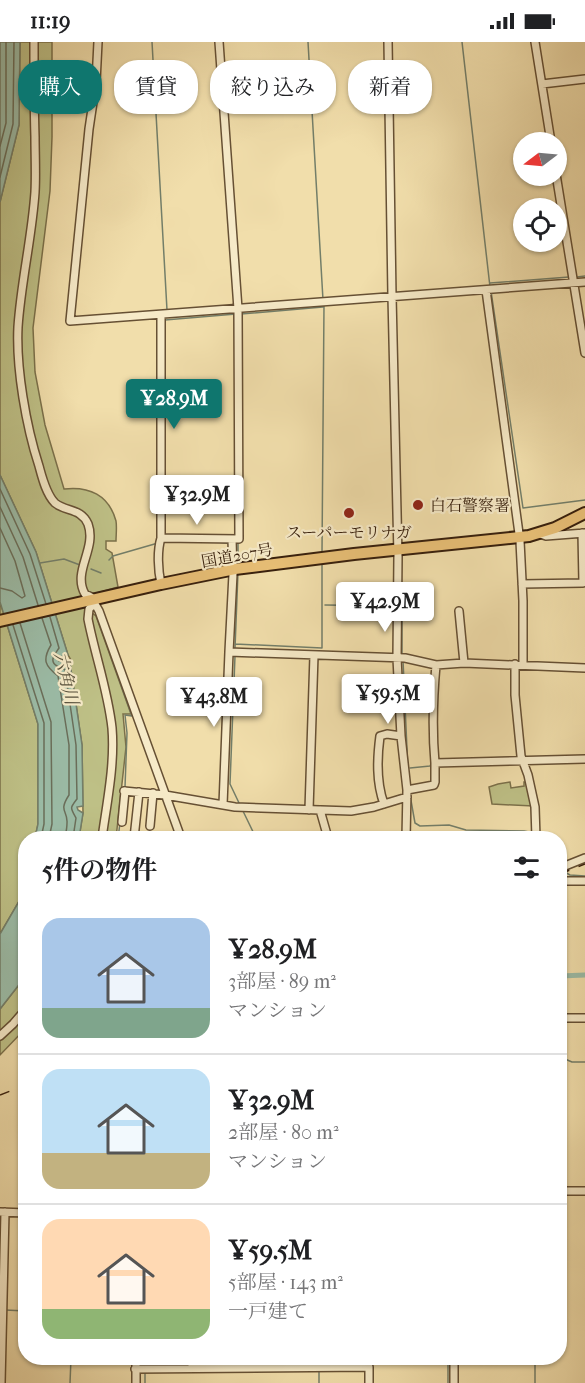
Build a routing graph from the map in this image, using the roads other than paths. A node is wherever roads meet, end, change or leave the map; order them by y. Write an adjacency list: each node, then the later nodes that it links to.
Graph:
1 (34, 42): 28 (street)
2 (98, 42): 15 (street)
3 (219, 42): 14 (street)
4 (388, 42): 13 (street)
5 (535, 42): 7 (street)
6 (585, 79): 7 (street)
7 (542, 84): 8 (street)
8 (549, 132)
9 (558, 186): 10 (street)
10 (574, 279): 11 (street); 12 (street); 16 (street)
11 (585, 282)
12 (490, 289): 13 (street); 21 (street)
13 (392, 297): 14 (street); 24 (street)
14 (238, 312): 15 (street); 23 (street)
15 (165, 314): 22 (street)
16 (584, 341): 17 (street)
17 (585, 353)
18 (585, 513): 19 (highway, 国道207号)
19 (539, 533): 20 (street); 21 (highway, 国道207号)
20 (583, 533): 27 (street)
21 (519, 537): 24 (highway, 国道207号); 27 (street)
22 (160, 541): 23 (street); 26 (street)
23 (233, 541): 25 (street)
24 (397, 549): 25 (highway, 国道207号); 33 (street)
25 (236, 569): 26 (highway, 国道207号); 31 (street)
26 (161, 584): 28 (highway, 国道207号)
27 (522, 584): 37 (street)
28 (93, 600): 30 (highway, 国道207号); 46 (street); 53 (street)
29 (459, 611): 34 (street)
30 (0, 621)
31 (233, 652): 32 (street); 48 (street)
32 (316, 655): 33 (street); 49 (street)
33 (401, 658): 36 (street); 39 (street)
34 (464, 663): 35 (street); 36 (street)
35 (515, 664): 37 (street); 40 (street)
36 (436, 665): 42 (street)
37 (524, 665): 38 (street)
38 (585, 668)
39 (401, 736): 44 (street); 47 (street)
40 (523, 759): 41 (street); 42 (street); 58 (street)
41 (585, 759)
42 (434, 761): 44 (street)
43 (139, 792): 45 (street); 51 (street); 54 (street)
44 (408, 792): 47 (street); 57 (street)
45 (153, 793): 46 (street); 52 (street)
46 (165, 795): 48 (street); 55 (street)
47 (383, 802): 50 (street)
48 (223, 806): 49 (street)
49 (309, 810): 56 (street)
50 (323, 810)
51 (122, 822)
52 (150, 826)
53 (103, 831)
54 (135, 831)
55 (178, 831)
56 (326, 831)
57 (406, 831)
58 (536, 831)
59 (585, 858): 60 (street)
60 (567, 865)
61 (567, 880): 62 (street)
62 (585, 881)
63 (18, 1018): 66 (street)
64 (567, 1018): 65 (street)
65 (585, 1018)
66 (0, 1036)
67 (567, 1191): 68 (street)
68 (585, 1191)
69 (2, 1212): 70 (street); 77 (street)
70 (18, 1213)
71 (137, 1365): 76 (street)
72 (454, 1365): 80 (street)
73 (281, 1367): 74 (street); 75 (street)
74 (350, 1367): 79 (street)
75 (192, 1368): 76 (street)
76 (138, 1369): 78 (street)
77 (0, 1383)
78 (136, 1383)
79 (369, 1383)
80 (454, 1383)

